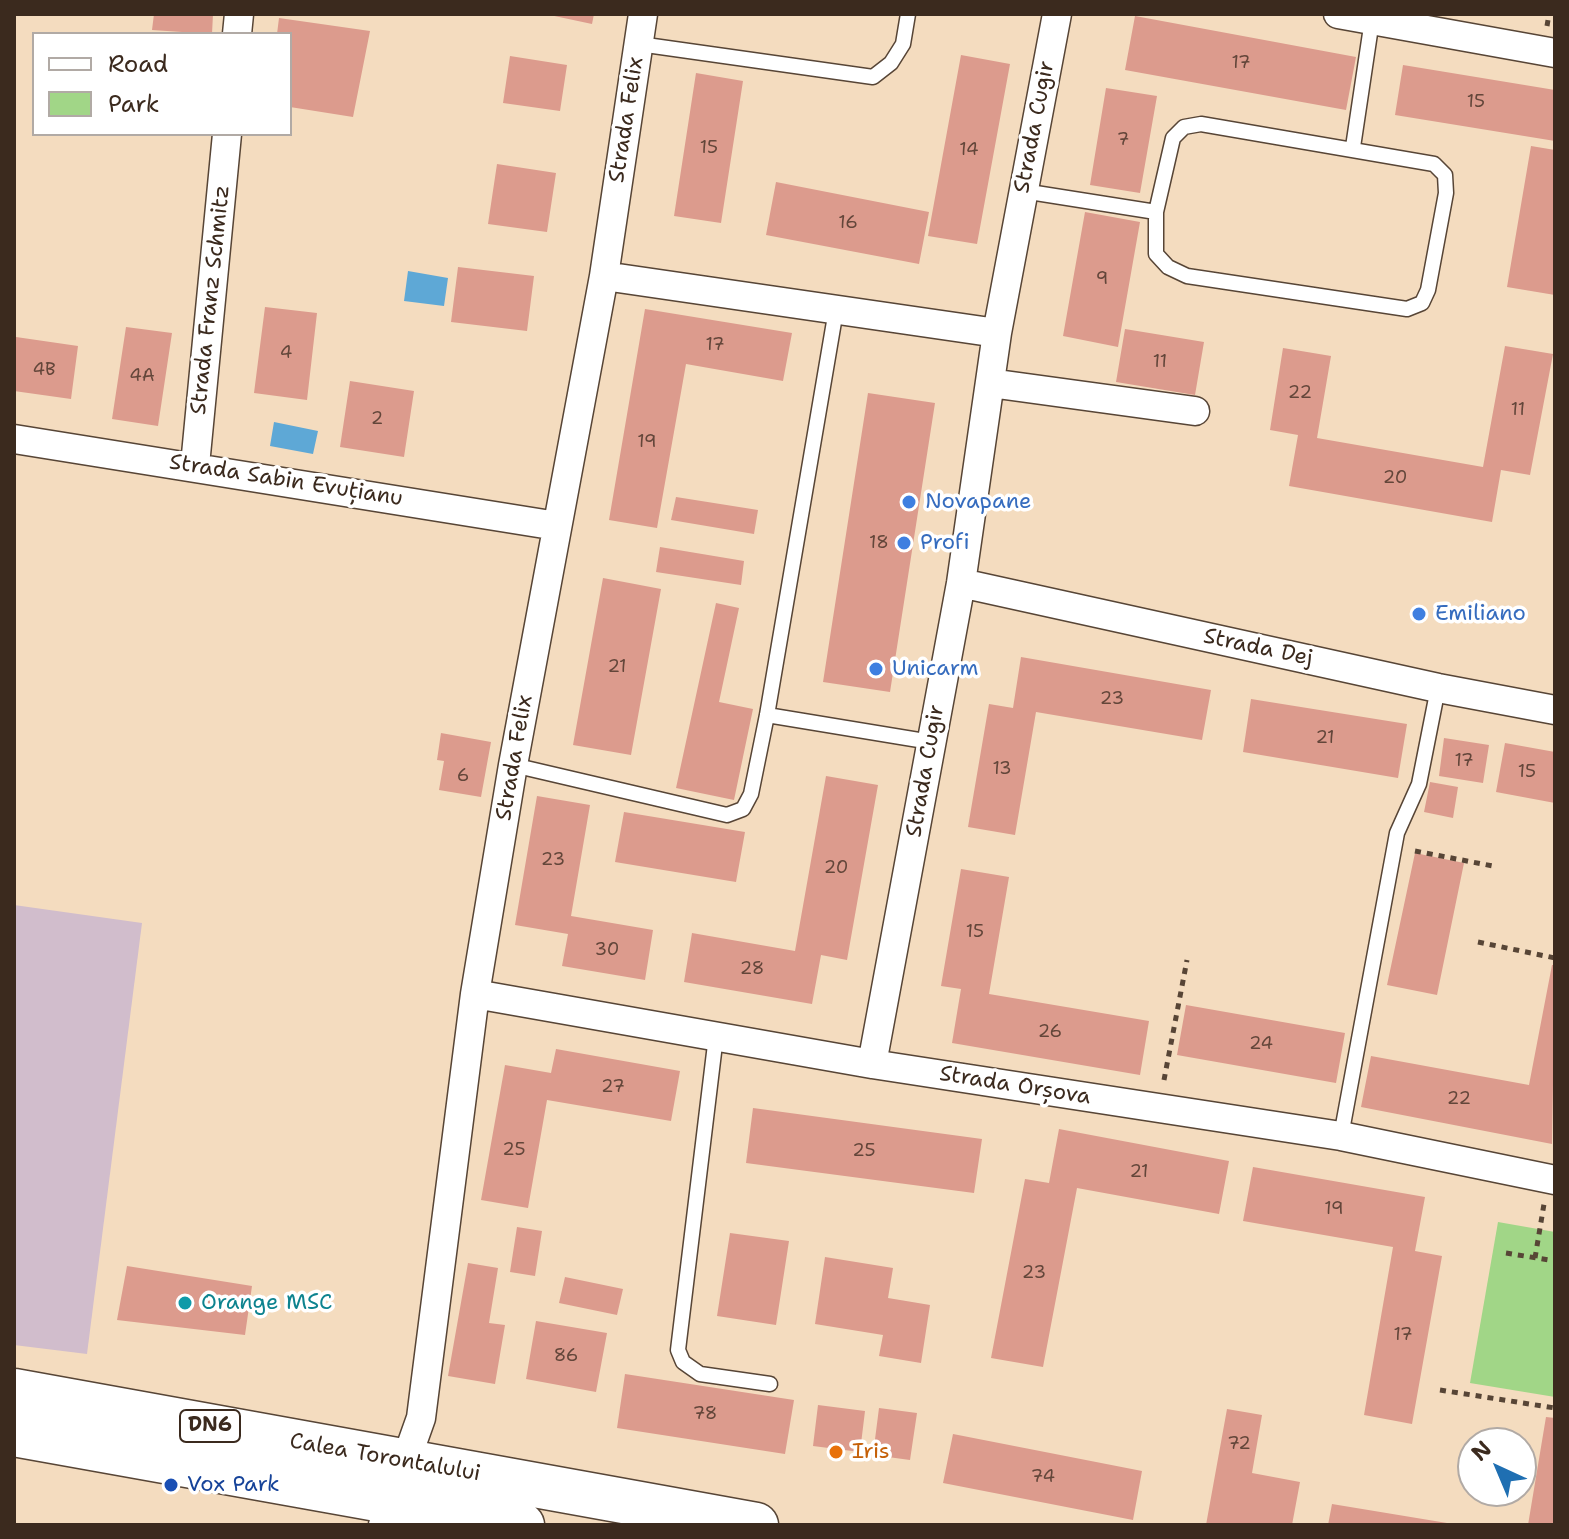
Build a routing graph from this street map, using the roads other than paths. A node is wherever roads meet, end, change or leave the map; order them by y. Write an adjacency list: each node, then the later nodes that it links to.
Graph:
1 (643, 14): 6 (street, Strada Felix)
2 (908, 14): 6 (lane)
3 (1057, 14): 10 (street, Strada Cugir)
4 (1338, 14): 5 (street)
5 (1372, 20): 7 (street); 9 (lane)
6 (639, 44): 12 (street, Strada Felix)
7 (1555, 53)
8 (227, 136): 18 (street, Strada Franz Schmitz)
9 (1353, 147): 11 (lane); 11 (lane)
10 (1023, 191): 11 (lane); 14 (street, Strada Cugir)
11 (1156, 212)
12 (604, 276): 13 (street); 19 (street, Strada Felix)
13 (836, 310): 14 (street); 23 (lane)
14 (997, 333): 15 (street, Strada Cugir)
15 (990, 383): 16 (street); 20 (street, Strada Cugir)
16 (1195, 411)
17 (14, 439): 18 (street, Strada Sabin Evuțianu)
18 (195, 465): 19 (street, Strada Sabin Evuțianu)
19 (557, 526): 25 (street, Strada Felix)
20 (961, 583): 21 (street, Strada Dej); 24 (street, Strada Cugir)
21 (1438, 688): 22 (street, Strada Dej); 29 (lane)
22 (1555, 710)
23 (767, 715): 24 (lane); 25 (lane)
24 (931, 742): 28 (street, Strada Cugir)
25 (513, 765): 26 (street, Strada Felix)
26 (475, 994): 27 (street, Strada Orșova); 34 (street, Strada Felix)
27 (716, 1036): 28 (street, Strada Orșova); 31 (lane)
28 (872, 1064): 29 (street, Strada Orșova)
29 (1341, 1136): 30 (street, Strada Orșova)
30 (1552, 1180)
31 (770, 1384)
32 (14, 1391): 34 (main road, Calea Torontalului / DN6)
33 (14, 1434): 35 (main road, Calea Torontalului / DN6)
34 (407, 1462): 35 (street, Strada Felix); 37 (main road, Calea Torontalului / DN6)
35 (387, 1513): 36 (main road, Calea Torontalului / DN6)
36 (522, 1525)
37 (756, 1525)

